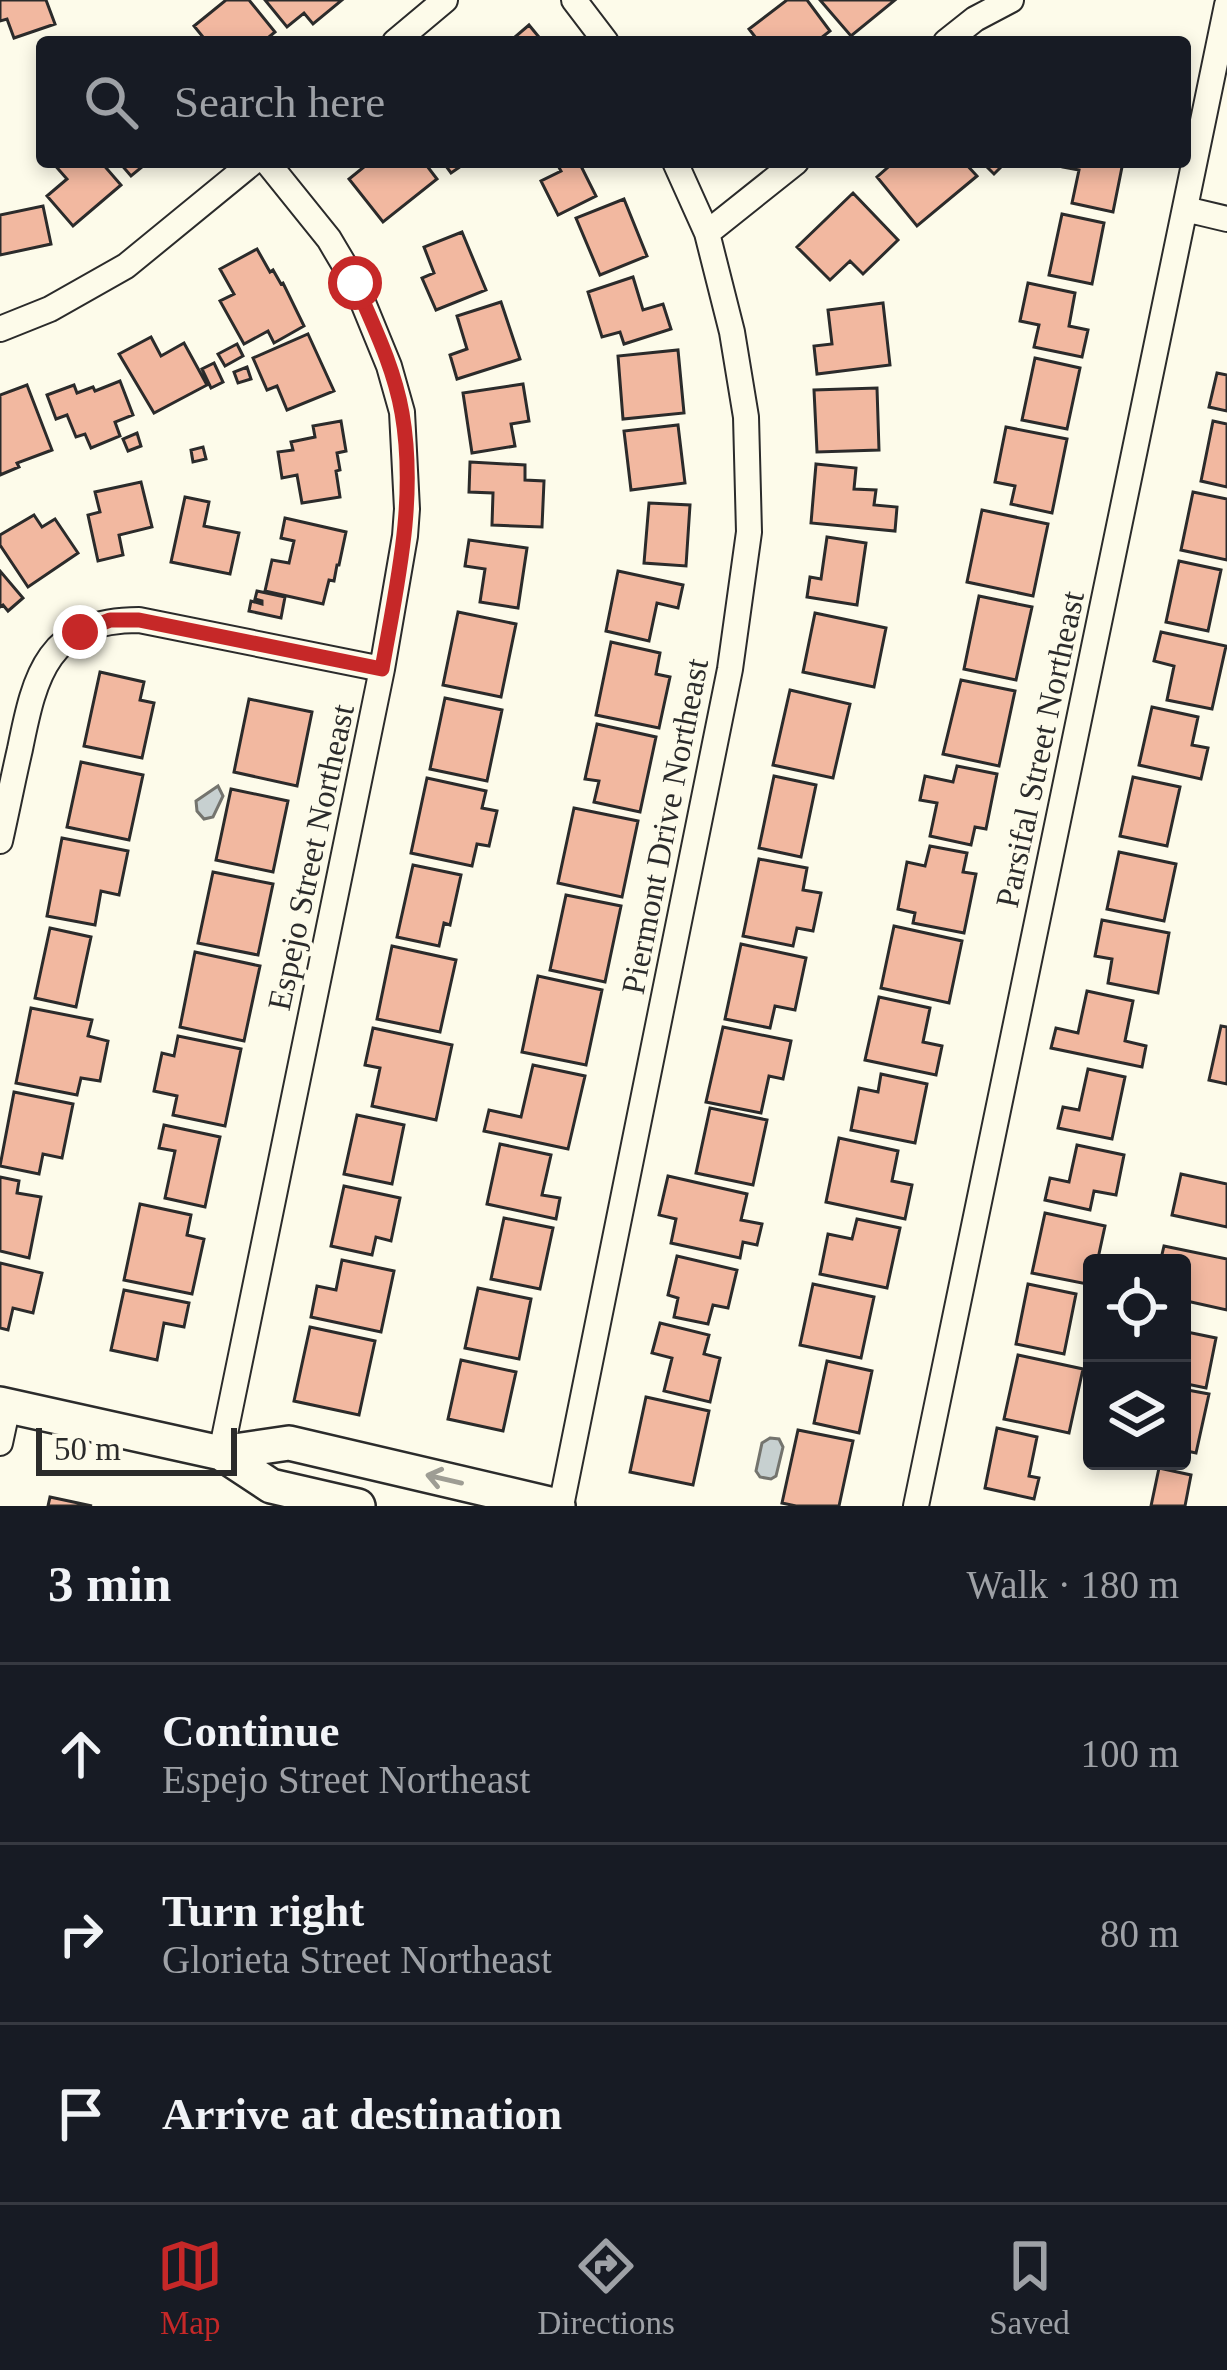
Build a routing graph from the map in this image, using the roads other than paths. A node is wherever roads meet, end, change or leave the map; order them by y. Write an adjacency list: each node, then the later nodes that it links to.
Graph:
1 (445, 0): 5 (street)
2 (574, 0): 6 (street)
3 (1011, 0): 7 (street)
4 (1227, 4): 12 (street, Parsifal Street Northeast)
5 (402, 36)
6 (601, 36)
7 (954, 36)
8 (246, 168): 15 (street)
9 (272, 168): 16 (street, Espejo Street Northeast)
10 (678, 168): 14 (street, Piermont Drive Northeast)
11 (788, 168): 14 (street)
12 (1185, 209): 13 (street); 23 (street, Parsifal Street Northeast)
13 (1227, 219)
14 (707, 233): 22 (street, Piermont Drive Northeast)
15 (0, 329)
16 (382, 669): 17 (street); 20 (street, Espejo Street Northeast)
17 (0, 841)
18 (4, 1405): 19 (street); 20 (street)
19 (0, 1443)
20 (221, 1453): 21 (street); 22 (street, one-way to 20)
21 (358, 1506)
22 (559, 1506)
23 (916, 1506)

